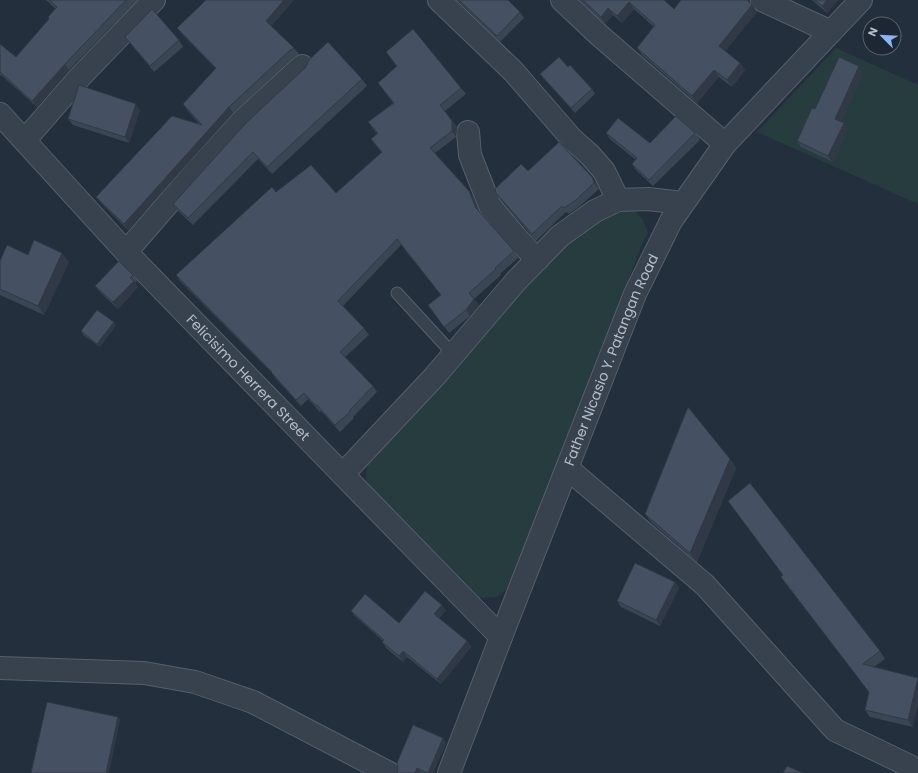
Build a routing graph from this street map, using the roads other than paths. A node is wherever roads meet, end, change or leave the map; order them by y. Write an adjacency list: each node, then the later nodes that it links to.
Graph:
1 (154, 0): 10 (street)
2 (439, 0): 12 (street)
3 (562, 0): 11 (street)
4 (762, 0): 6 (street)
5 (861, 0): 6 (street, Father Nicasio Y. Patangan Road)
6 (831, 32): 11 (street, Father Nicasio Y. Patangan Road)
7 (302, 66): 14 (street)
8 (0, 114): 10 (street, Felicisimo Herrera Street)
9 (468, 132): 15 (street)
10 (24, 140): 14 (street, Felicisimo Herrera Street)
11 (725, 144): 13 (street, Father Nicasio Y. Patangan Road)
12 (618, 200): 13 (street); 15 (street)
13 (683, 203): 18 (street, Father Nicasio Y. Patangan Road)
14 (126, 252): 19 (street, Felicisimo Herrera Street)
15 (537, 260): 17 (street)
16 (397, 293): 17 (lane)
17 (454, 354): 19 (street)
18 (567, 468): 20 (street, Father Nicasio Y. Patangan Road); 22 (street)
19 (343, 474): 20 (street, Felicisimo Herrera Street)
20 (501, 637): 24 (street, Father Nicasio Y. Patangan Road)
21 (0, 668): 23 (street)
22 (918, 770)
23 (389, 773)
24 (449, 773)

